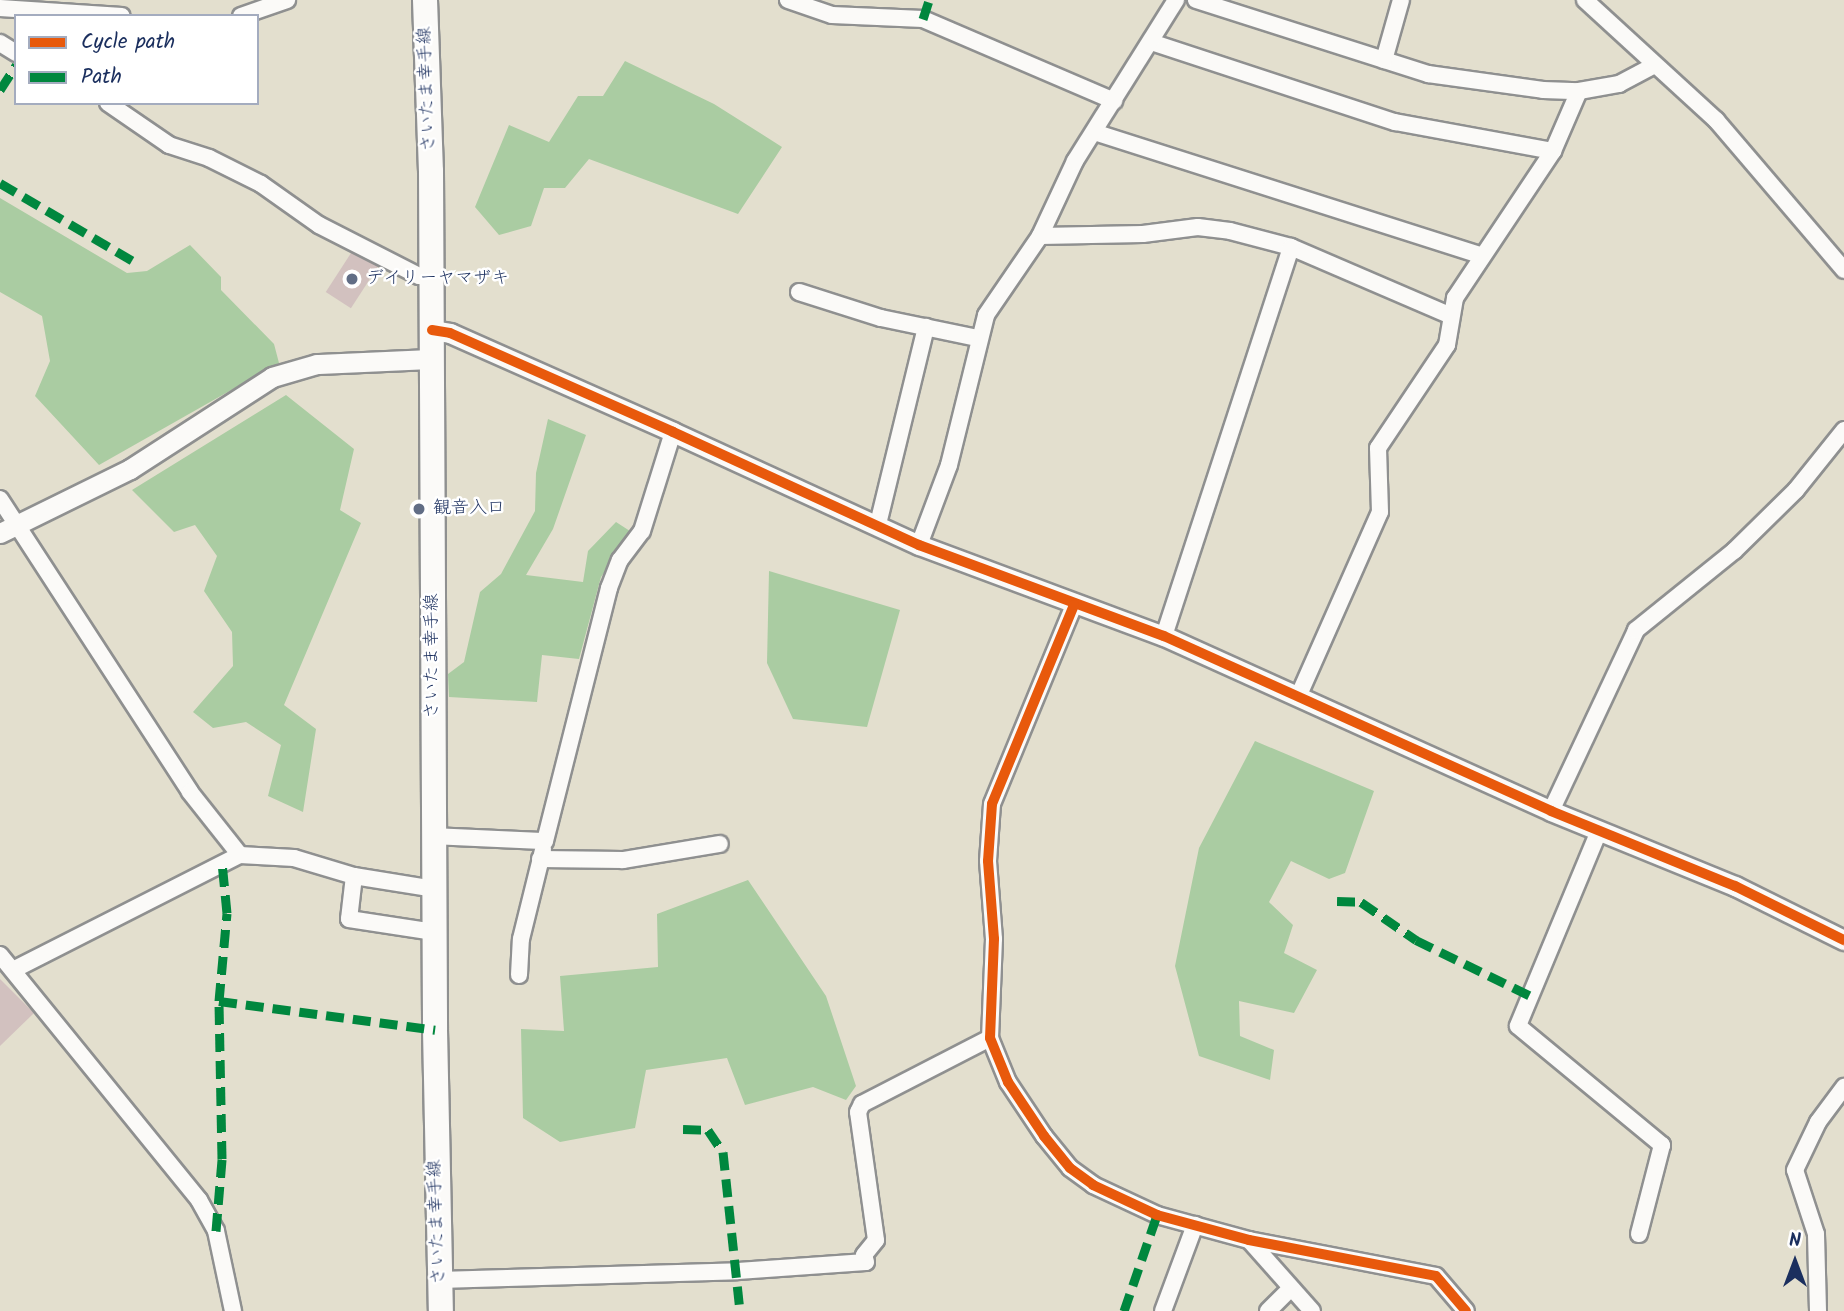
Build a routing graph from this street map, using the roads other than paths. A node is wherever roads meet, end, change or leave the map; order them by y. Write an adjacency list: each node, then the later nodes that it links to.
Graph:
1 (287, 0): 10 (street)
2 (425, 0): 23 (main road, さいたま幸手線)
3 (788, 0): 15 (street)
4 (1176, 0): 11 (street)
5 (1196, 0): 12 (street)
6 (1401, 0): 12 (street)
7 (1585, 0): 13 (street)
8 (9, 5): 9 (street)
9 (111, 9)
10 (247, 14)
11 (1150, 42): 15 (street); 18 (street)
12 (1384, 60): 14 (street)
13 (1654, 65): 14 (street); 22 (street)
14 (1579, 92): 18 (street)
15 (1114, 101): 17 (street)
16 (111, 105): 23 (street)
17 (1094, 132): 19 (street); 21 (street)
18 (1553, 151): 21 (street)
19 (1040, 236): 20 (street); 28 (street)
20 (1291, 247): 25 (street); 38 (street)
21 (1482, 256): 25 (street)
22 (1844, 270)
23 (432, 277): 27 (main road, さいたま幸手線)
24 (799, 292): 26 (street)
25 (1449, 315): 39 (street)
26 (926, 327): 28 (street); 34 (street)
27 (432, 330): 29 (main road, さいたま幸手線); 31 (street)
28 (978, 338): 36 (street)
29 (432, 359): 33 (street); 42 (main road, さいたま幸手線)
30 (1844, 430): 40 (street)
31 (673, 432): 34 (street); 43 (street)
32 (0, 499): 33 (street)
33 (19, 524): 35 (street); 45 (street)
34 (878, 524): 36 (street)
35 (0, 533)
36 (919, 545): 37 (street)
37 (1074, 605): 38 (street); 54 (street)
38 (1164, 636): 39 (street)
39 (1298, 696): 40 (street)
40 (1550, 811): 41 (street)
41 (1599, 831): 50 (street); 57 (street)
42 (434, 836): 43 (street); 48 (main road, さいたま幸手線)
43 (545, 841): 46 (street)
44 (720, 844): 46 (street)
45 (240, 855): 47 (street); 52 (street)
46 (540, 859): 53 (street)
47 (354, 876): 48 (street); 49 (street)
48 (434, 890): 49 (main road, さいたま幸手線)
49 (434, 932): 59 (main road, さいたま幸手線)
50 (1844, 940)
51 (0, 955): 52 (street)
52 (15, 969): 61 (street)
53 (519, 975)
54 (990, 1038): 56 (street); 59 (street)
55 (1844, 1087): 67 (street)
56 (1195, 1224): 58 (street); 63 (street)
57 (1639, 1234)
58 (1248, 1240): 60 (street); 66 (street)
59 (439, 1280): 62 (main road, さいたま幸手線)
60 (1290, 1289): 64 (street); 65 (street)
61 (233, 1311)
62 (441, 1311)
63 (1163, 1311)
64 (1268, 1311)
65 (1312, 1311)
66 (1466, 1311)
67 (1818, 1311)

